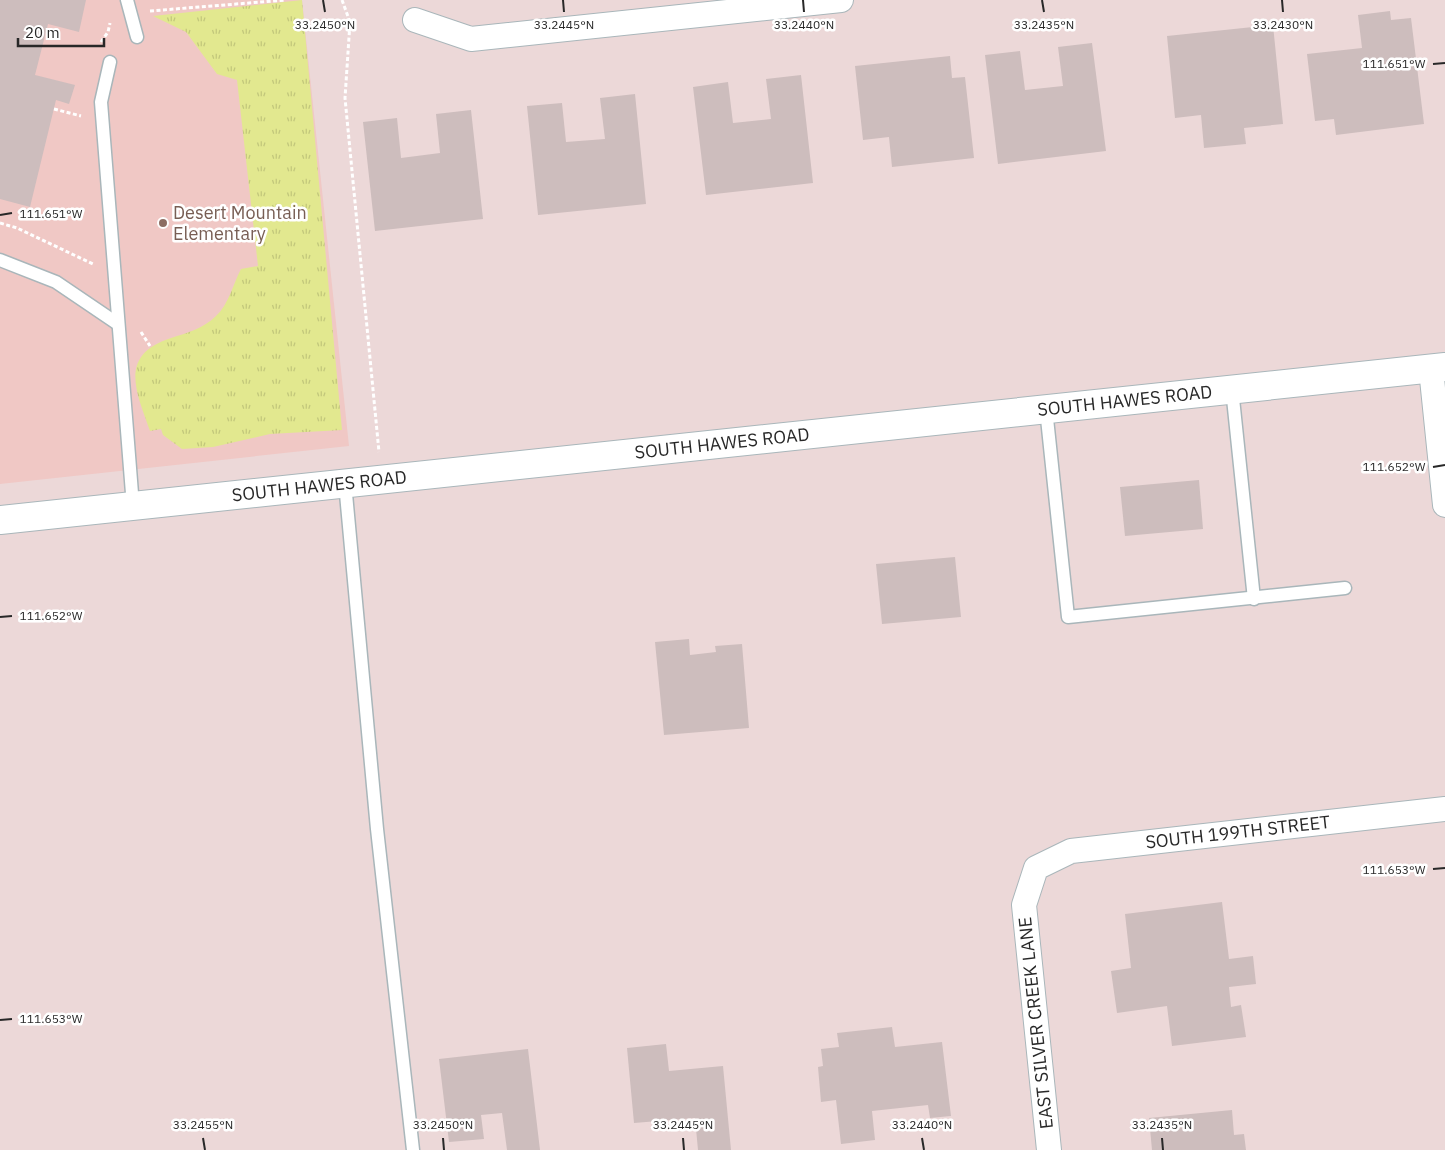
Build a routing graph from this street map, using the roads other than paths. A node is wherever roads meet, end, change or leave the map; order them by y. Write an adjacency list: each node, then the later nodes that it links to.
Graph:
1 (127, 0): 5 (lane)
2 (841, 0): 3 (street)
3 (721, 6): 4 (street)
4 (415, 20)
5 (137, 37)
6 (110, 62): 8 (lane)
7 (0, 260): 8 (lane)
8 (118, 324): 14 (lane)
9 (1438, 368): 10 (main road, SOUTH HAWES ROAD); 13 (street)
10 (1232, 389): 11 (main road, SOUTH HAWES ROAD); 17 (lane)
11 (1046, 409): 12 (main road, SOUTH HAWES ROAD); 17 (lane)
12 (344, 483): 14 (main road, SOUTH HAWES ROAD); 20 (lane)
13 (1445, 505)
14 (133, 506): 15 (main road, SOUTH HAWES ROAD)
15 (0, 520)
16 (1345, 588): 17 (lane)
17 (1254, 599)
18 (1445, 809): 19 (street, SOUTH 199TH STREET)
19 (1036, 868): 21 (street, EAST SILVER CREEK LANE)
20 (413, 1150)
21 (1049, 1150)

